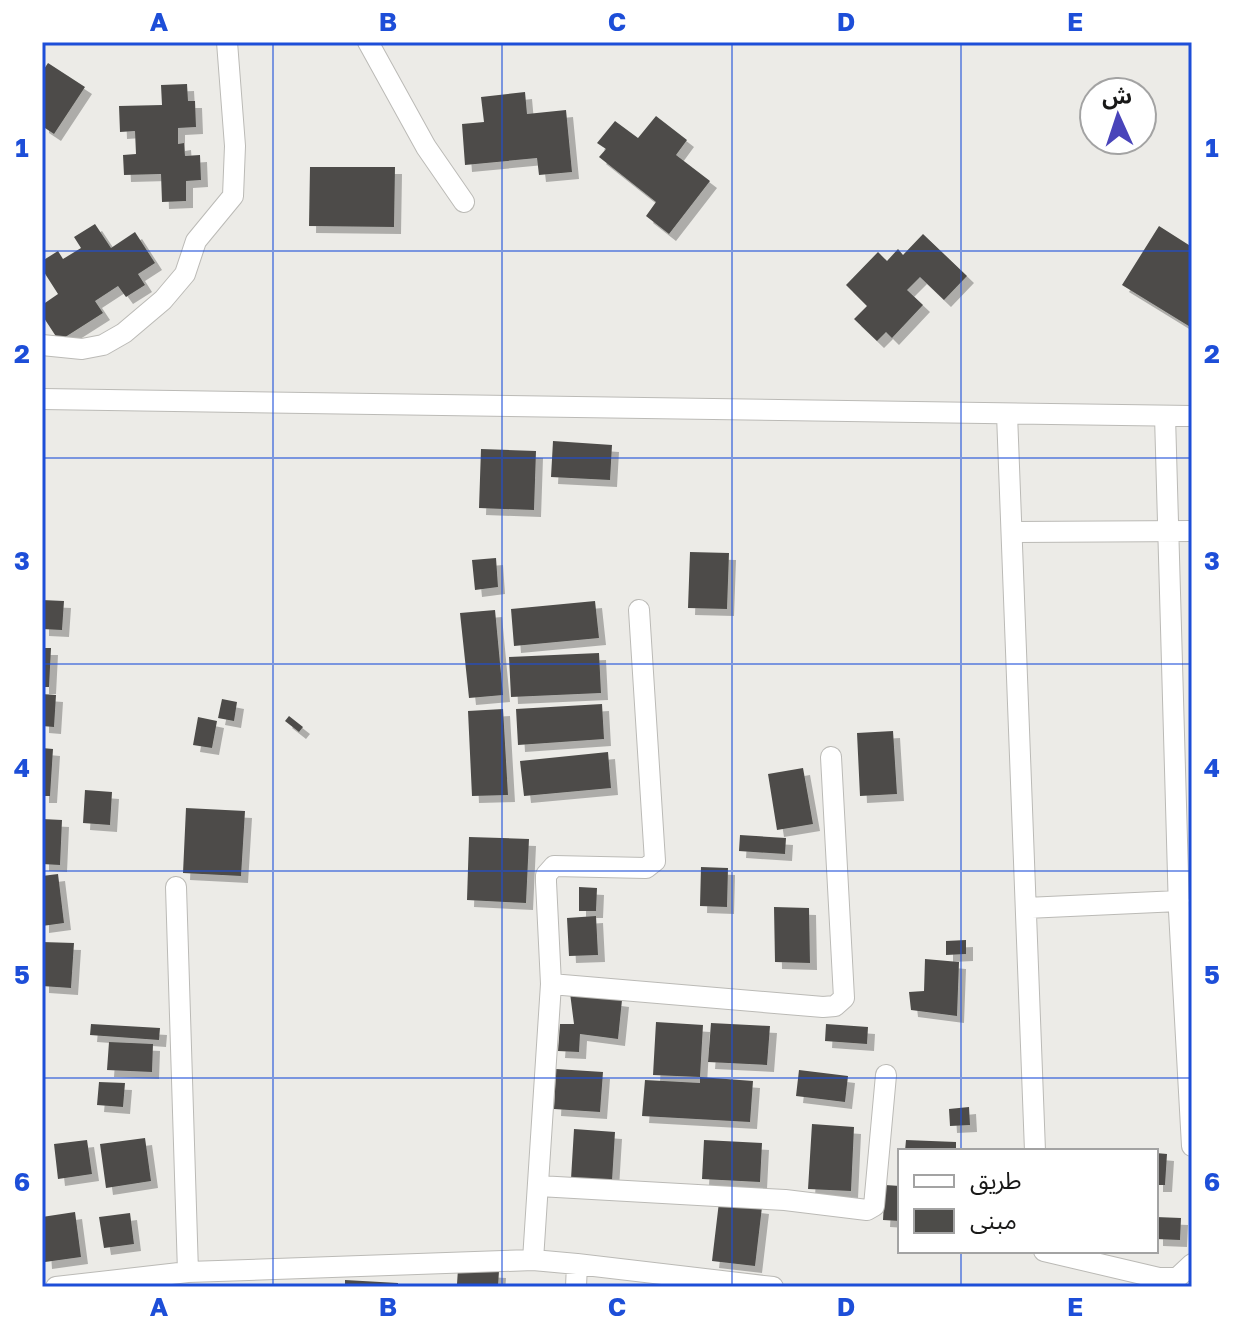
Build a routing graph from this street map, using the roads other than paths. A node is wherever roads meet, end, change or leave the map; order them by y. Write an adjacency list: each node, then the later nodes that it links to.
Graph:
1 (227, 42): 4 (street)
2 (368, 42): 3 (street)
3 (464, 202)
4 (42, 345)
5 (42, 399): 6 (street)
6 (1007, 414): 7 (street); 10 (street)
7 (1165, 416): 8 (street); 11 (street)
8 (1192, 416)
9 (1192, 531): 11 (street)
10 (1012, 532): 11 (street); 18 (street)
11 (1169, 532): 13 (street)
12 (639, 610): 19 (street)
13 (1182, 666): 15 (street)
14 (831, 757): 19 (street)
15 (1184, 798): 17 (street)
16 (176, 887): 29 (street)
17 (1179, 901): 18 (street); 21 (street)
18 (1026, 908): 22 (street)
19 (551, 984): 23 (street)
20 (886, 1075): 23 (street)
21 (1192, 1146)
22 (1035, 1149)
23 (539, 1186): 25 (street)
24 (1051, 1253): 31 (street)
25 (533, 1260): 26 (street); 28 (street)
26 (577, 1264): 34 (street); 35 (street)
27 (1192, 1264): 31 (street)
28 (308, 1266): 29 (street); 33 (street)
29 (188, 1272): 30 (street)
30 (167, 1281): 32 (street)
31 (1159, 1282)
32 (56, 1287)
33 (307, 1287)
34 (576, 1287)
35 (773, 1287)

